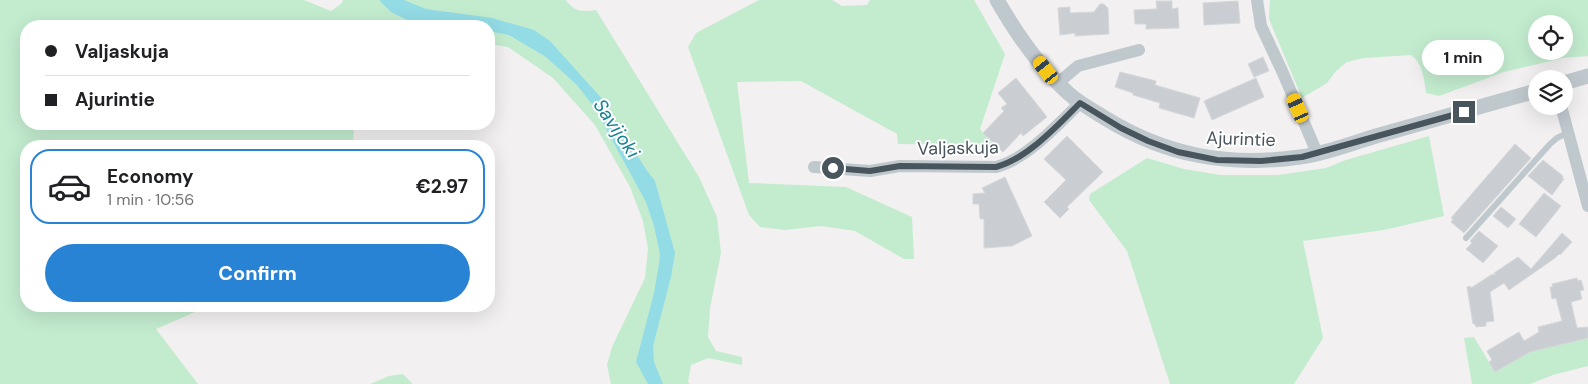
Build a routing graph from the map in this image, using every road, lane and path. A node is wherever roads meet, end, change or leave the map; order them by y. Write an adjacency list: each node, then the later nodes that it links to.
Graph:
1 (997, 0): 6 (street, Ajurintie)
2 (1257, 0): 11 (street)
3 (1139, 50): 6 (street)
4 (1588, 76): 5 (street)
5 (1573, 80)
6 (1058, 83): 8 (street, Ajurintie)
7 (1528, 93): 11 (street, Ajurintie)
8 (1080, 103): 11 (street, Ajurintie); 12 (street, Valjaskuja)
9 (1563, 115): 10 (street)
10 (1567, 133): 13 (street); 14 (lane)
11 (1317, 153)
12 (814, 167)
13 (1588, 206)
14 (1466, 238)

